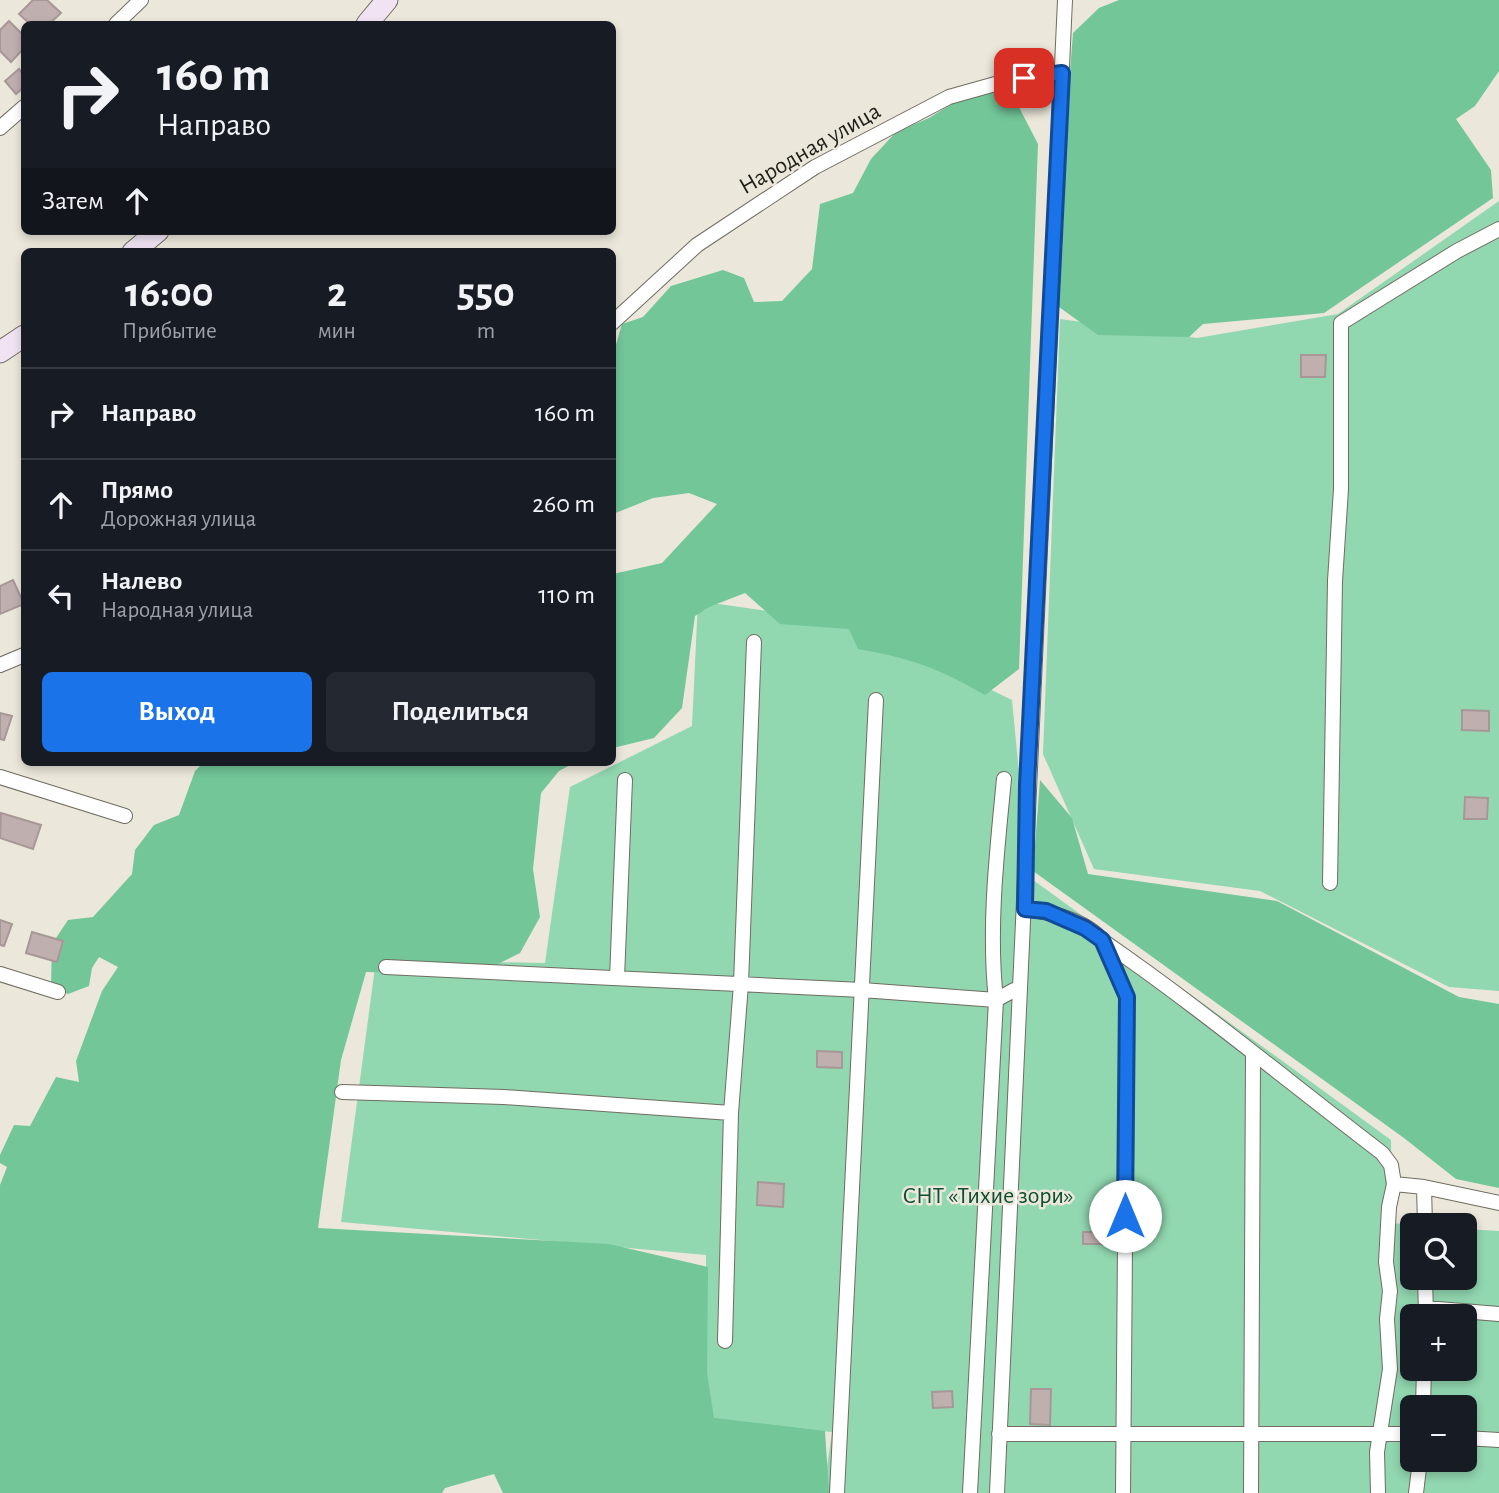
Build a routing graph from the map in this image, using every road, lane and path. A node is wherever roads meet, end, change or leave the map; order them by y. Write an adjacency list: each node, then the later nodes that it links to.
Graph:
1 (141, 0): 5 (street)
2 (387, 0): 6 (main road)
3 (1065, 0): 4 (street); 7 (street)
4 (1080, 0)
5 (119, 21)
6 (370, 21)
7 (1062, 73): 13 (street, Народная улица); 25 (street)
8 (21, 110): 9 (street)
9 (0, 128)
10 (1499, 229): 24 (street)
11 (153, 235): 12 (main road)
12 (137, 248)
13 (616, 319)
14 (21, 338): 15 (main road)
15 (0, 352)
16 (754, 642): 30 (street)
17 (21, 655): 18 (street)
18 (0, 665)
19 (876, 700): 31 (street)
20 (0, 777): 23 (street)
21 (1004, 779): 34 (street)
22 (625, 780): 29 (street)
23 (125, 816)
24 (1330, 883)
25 (1025, 909): 26 (street); 32 (street)
26 (1102, 940): 35 (street); 49 (street)
27 (386, 967): 29 (street)
28 (0, 974): 33 (street)
29 (617, 978): 30 (street)
30 (741, 984): 31 (street); 37 (street)
31 (862, 990): 34 (street); 53 (street)
32 (1020, 990): 34 (street); 47 (street)
33 (58, 992)
34 (996, 1000): 54 (street)
35 (1253, 1055): 38 (street); 48 (street)
36 (342, 1092): 37 (street)
37 (731, 1113): 44 (street)
38 (1394, 1184): 39 (street); 45 (street)
39 (1424, 1187): 40 (street); 41 (street)
40 (1499, 1203)
41 (1425, 1213)
42 (1477, 1313): 43 (street)
43 (1499, 1314)
44 (725, 1341)
45 (1382, 1432): 46 (street); 48 (street); 58 (street)
46 (1400, 1433)
47 (999, 1434): 49 (street); 55 (street)
48 (1251, 1434): 49 (street); 57 (street)
49 (1124, 1435): 56 (street)
50 (1477, 1439): 51 (street)
51 (1499, 1440)
52 (1419, 1472): 59 (street)
53 (837, 1493)
54 (970, 1493)
55 (997, 1493)
56 (1122, 1493)
57 (1251, 1493)
58 (1377, 1493)
59 (1416, 1493)

